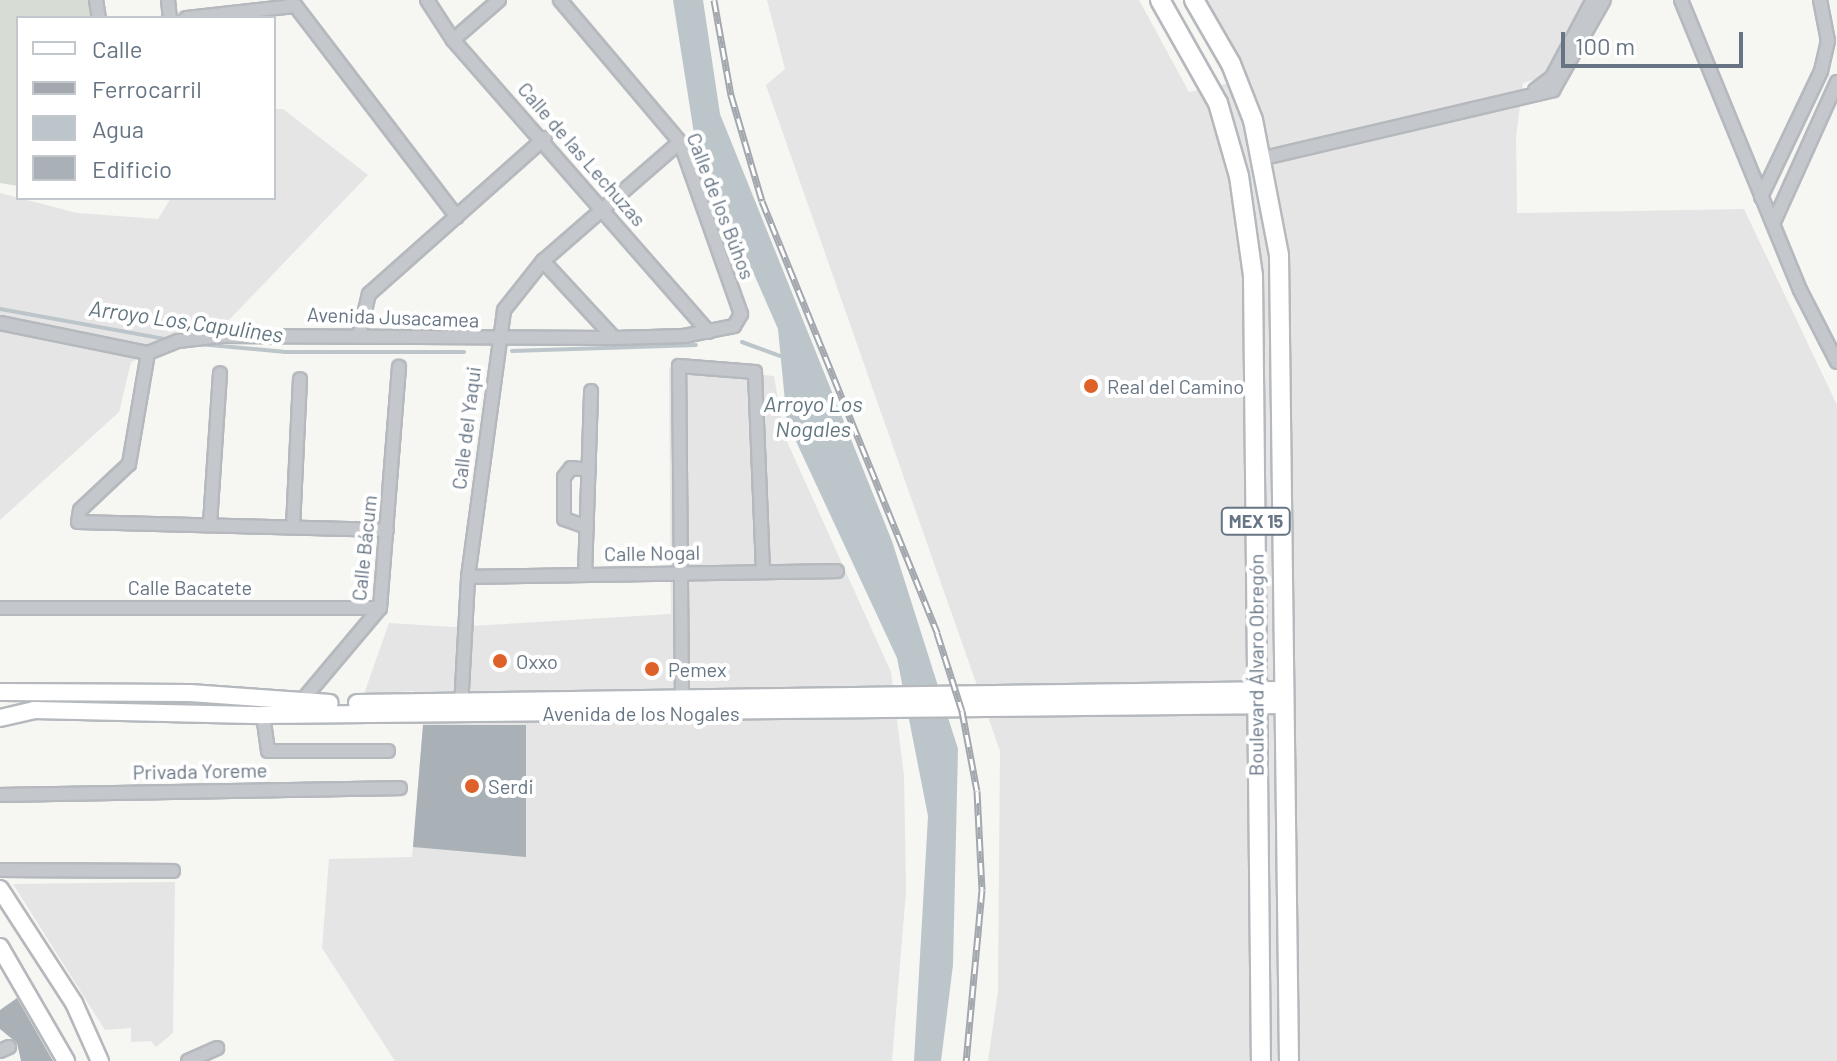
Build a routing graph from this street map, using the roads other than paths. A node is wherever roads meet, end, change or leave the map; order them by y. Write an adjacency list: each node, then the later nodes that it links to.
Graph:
1 (427, 0): 12 (street, Calle de las Lechuzas)
2 (499, 0): 12 (street)
3 (560, 0): 18 (street, Calle de los Búhos)
4 (1160, 0): 53 (highway, Boulevard Álvaro Obregón / MEX 15)
5 (1194, 0): 19 (highway, Boulevard Álvaro Obregón / MEX 15)
6 (1593, 0): 15 (street)
7 (1604, 0): 15 (street)
8 (1681, 0): 20 (street)
9 (1820, 0): 14 (street)
10 (293, 3): 11 (street); 22 (street)
11 (200, 16)
12 (453, 40): 17 (street, Calle de las Lechuzas)
13 (1837, 82): 16 (street)
14 (1812, 93): 16 (street); 20 (street)
15 (1525, 95): 19 (street)
16 (1834, 96): 23 (street)
17 (545, 138): 21 (street, Calle de las Lechuzas); 22 (street)
18 (680, 142): 21 (street, Calle del Yaqui); 25 (street, Calle de los Búhos)
19 (1264, 158): 52 (highway, Boulevard Álvaro Obregón / MEX 15)
20 (1761, 197): 23 (street)
21 (605, 208): 24 (street, Calle del Yaqui); 27 (street, Calle de las Lechuzas)
22 (457, 217): 28 (street)
23 (1773, 224): 31 (street)
24 (543, 261): 29 (street); 30 (street, Calle del Yaqui)
25 (739, 321): 27 (street, Avenida Jusacamea)
26 (0, 323): 32 (street)
27 (709, 332): 29 (street, Avenida Jusacamea)
28 (359, 335): 30 (street, Avenida Jusacamea); 32 (street, Avenida Jusacamea)
29 (614, 338): 30 (street, Avenida Jusacamea)
30 (497, 339): 47 (street, Calle del Yaqui)
31 (1832, 343): 33 (street)
32 (148, 353): 39 (street)
33 (1837, 362)
34 (399, 367): 42 (street, Calle Bácum)
35 (220, 373): 39 (street)
36 (300, 379): 40 (street)
37 (591, 391): 38 (street)
38 (589, 470): 41 (street); 41 (street)
39 (210, 524): 40 (street)
40 (293, 527): 42 (street)
41 (587, 527): 46 (street)
42 (387, 530): 49 (street, Calle Bácum)
43 (763, 571): 44 (street, Calle Nogal); 45 (street, Calle Nogal); 45 (street)
44 (837, 571)
45 (683, 572): 46 (street, Calle Nogal); 51 (street)
46 (585, 575): 47 (street, Calle Nogal)
47 (468, 577): 56 (street, Calle del Yaqui)
48 (0, 608): 49 (street, Calle Bacatete)
49 (380, 608): 54 (street, Calle Bácum)
50 (0, 692): 54 (main road, Avenida de los Nogales)
51 (682, 697): 55 (main road, Avenida de los Nogales); 56 (main road, Avenida de los Nogales)
52 (1283, 697): 53 (main road, Avenida de los Nogales); 71 (highway, Boulevard Álvaro Obregón / MEX 15)
53 (1254, 698): 55 (main road, Avenida de los Nogales); 70 (highway, Boulevard Álvaro Obregón / MEX 15)
54 (300, 703): 56 (main road, Avenida de los Nogales)
55 (900, 704): 56 (main road, Avenida de los Nogales)
56 (461, 706): 57 (main road, Avenida de los Nogales)
57 (263, 715): 58 (main road, Avenida de los Nogales); 59 (street)
58 (0, 718)
59 (388, 751)
60 (400, 788): 61 (street, Privada Yoreme)
61 (0, 795)
62 (0, 870): 63 (street)
63 (173, 871)
64 (0, 889): 68 (main road)
65 (0, 947): 67 (main road)
66 (217, 1048): 69 (street)
67 (66, 1061)
68 (100, 1061)
69 (188, 1061)
70 (1261, 1061)
71 (1289, 1061)

